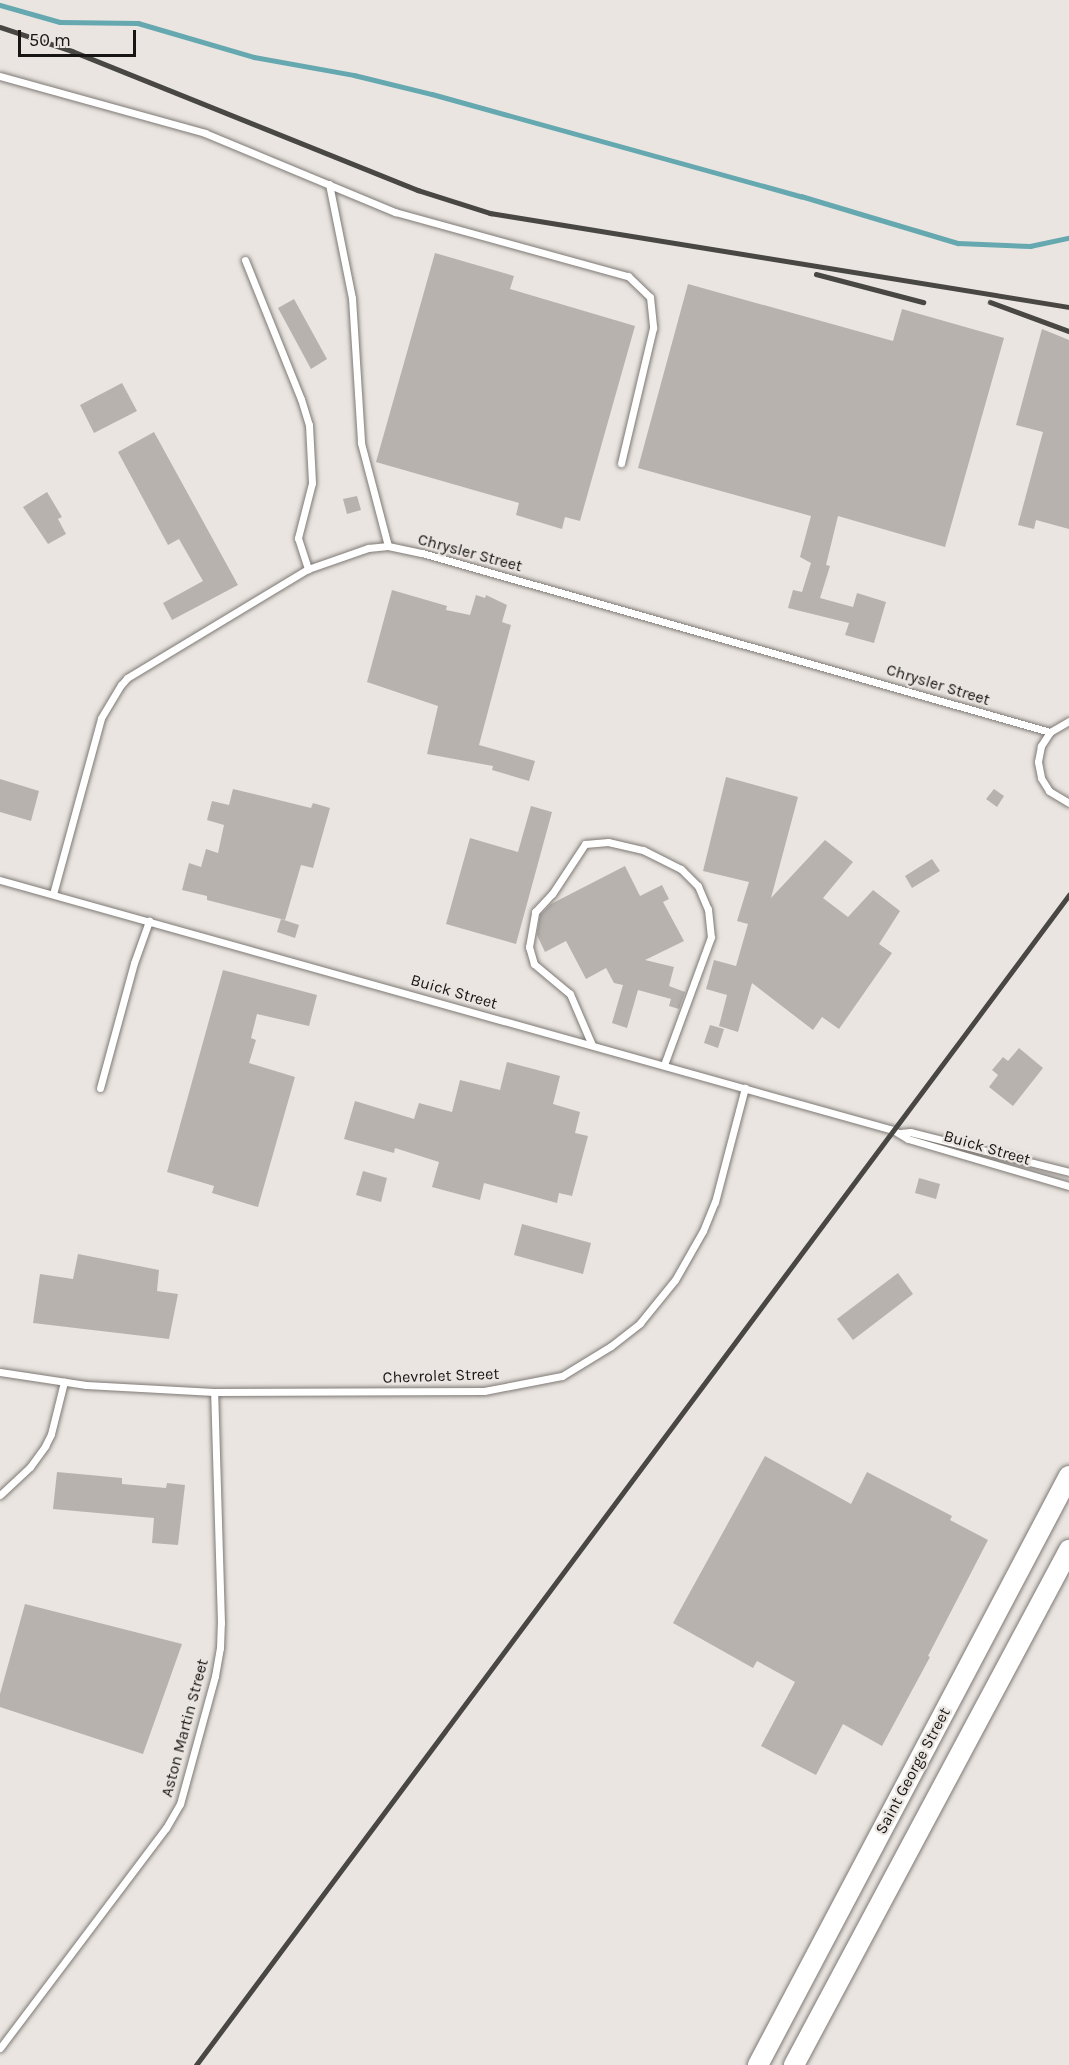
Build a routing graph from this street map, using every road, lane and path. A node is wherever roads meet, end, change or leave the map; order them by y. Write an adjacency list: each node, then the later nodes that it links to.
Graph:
1 (0, 76): 2 (lane)
2 (329, 184): 4 (lane); 5 (lane)
3 (244, 260): 6 (lane)
4 (621, 464)
5 (388, 546): 6 (lane, Chrysler Street); 8 (lane, Chrysler Street)
6 (308, 569): 11 (lane, Chrysler Street)
7 (1069, 721): 8 (lane)
8 (1050, 732): 9 (lane)
9 (1069, 803)
10 (0, 880): 11 (lane, Buick Street)
11 (53, 894): 12 (lane, Buick Street)
12 (149, 921): 13 (lane, Buick Street); 15 (lane)
13 (592, 1045): 14 (lane, Buick Street); 14 (lane)
14 (664, 1065): 16 (lane, Buick Street)
15 (100, 1088)
16 (745, 1088): 17 (lane, Buick Street); 22 (lane, Chevrolet Street)
17 (900, 1132): 18 (lane, Buick Street); 19 (lane, Buick Street)
18 (1069, 1172)
19 (1069, 1186)
20 (0, 1372): 21 (lane, Chevrolet Street)
21 (64, 1382): 22 (lane, Chevrolet Street); 24 (lane)
22 (214, 1392): 26 (lane, Aston Martin Street)
23 (1069, 1476): 27 (main road, Saint George Street)
24 (0, 1495)
25 (1069, 1550): 28 (main road, Saint George Street)
26 (0, 2048)
27 (758, 2065)
28 (794, 2065)

